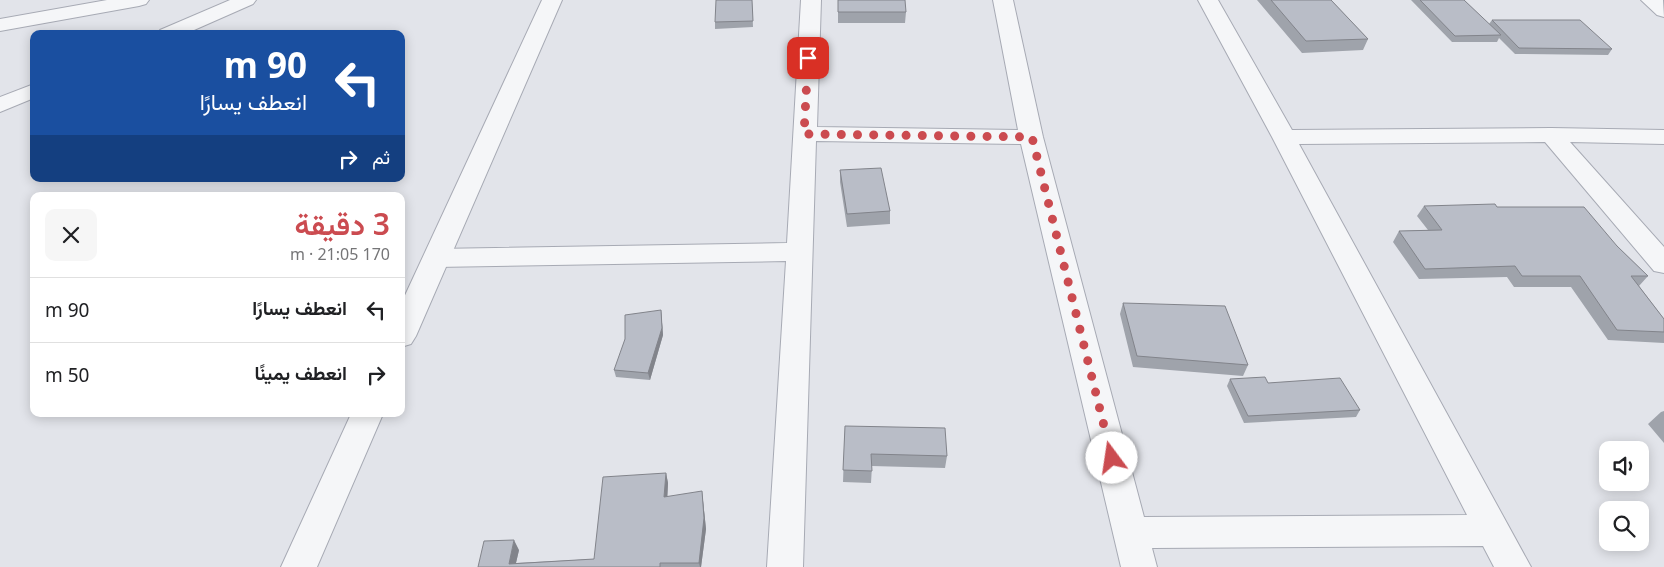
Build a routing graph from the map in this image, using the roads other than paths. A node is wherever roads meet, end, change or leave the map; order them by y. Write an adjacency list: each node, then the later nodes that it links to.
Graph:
1 (139, 0): 9 (street)
2 (246, 0): 10 (street)
3 (552, 0): 19 (street)
4 (811, 0): 13 (street)
5 (1002, 0): 15 (street)
6 (1208, 0): 16 (street)
7 (1651, 0): 8 (street)
8 (1664, 10)
9 (0, 25)
10 (176, 30)
11 (30, 92): 12 (street)
12 (0, 105)
13 (804, 134): 15 (street); 18 (street)
14 (1550, 135): 16 (street); 17 (street); 20 (street)
15 (1032, 137): 24 (street)
16 (1284, 137): 23 (street)
17 (1664, 137)
18 (798, 252): 19 (street); 26 (street)
19 (436, 258): 21 (street)
20 (1664, 264)
21 (405, 327)
22 (366, 417): 25 (street)
23 (1492, 530): 24 (street); 28 (street)
24 (1131, 533): 27 (street)
25 (299, 567)
26 (784, 567)
27 (1139, 567)
28 (1513, 567)

